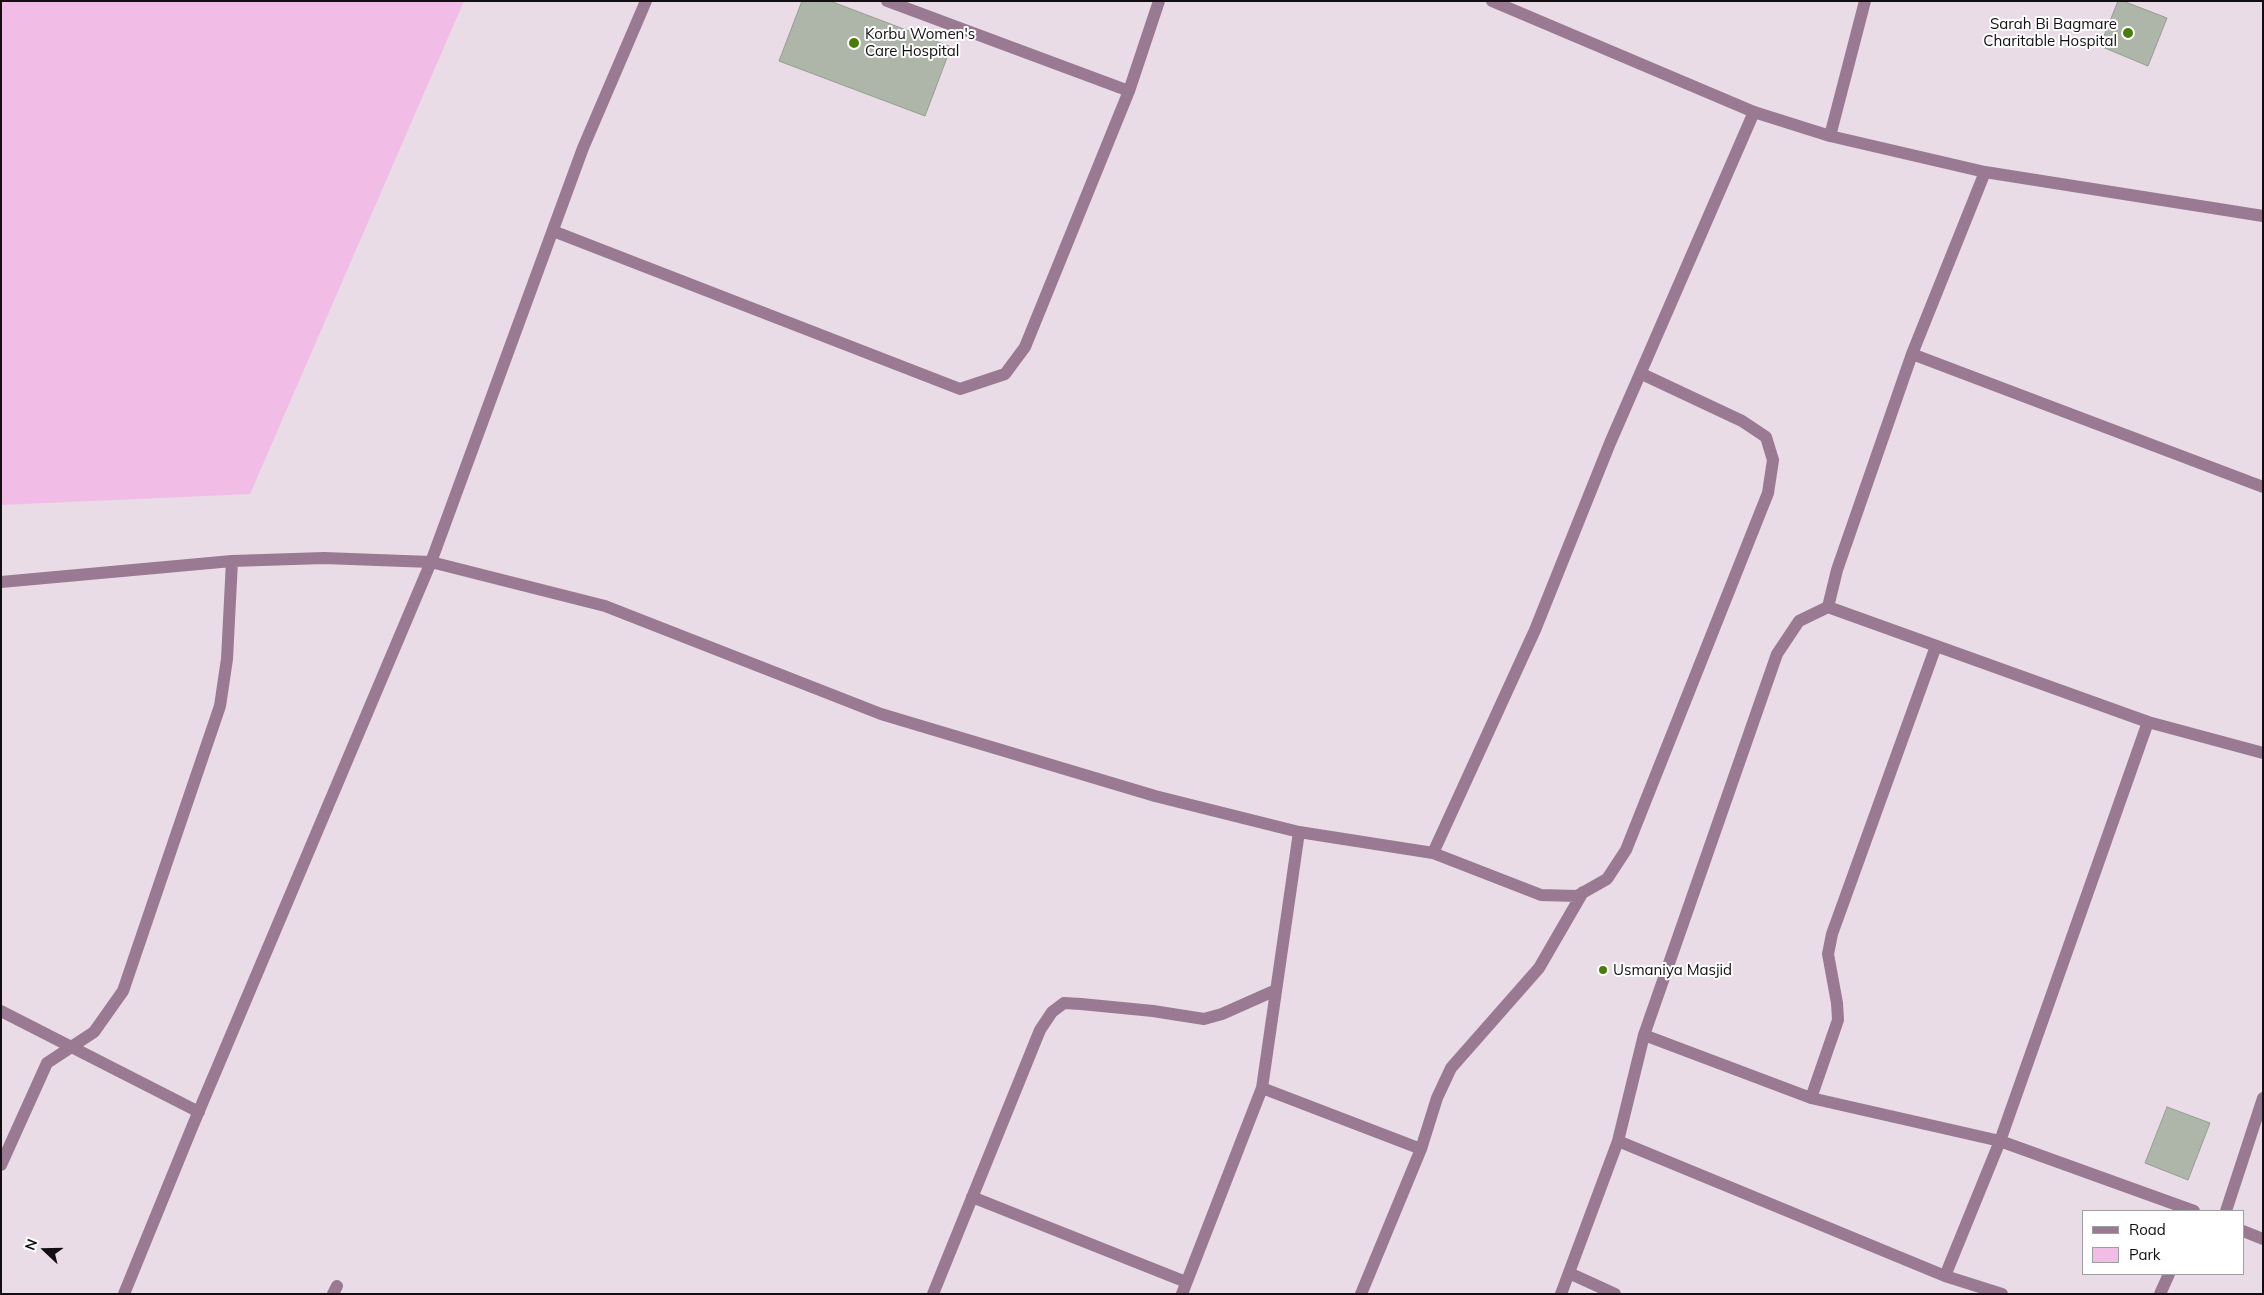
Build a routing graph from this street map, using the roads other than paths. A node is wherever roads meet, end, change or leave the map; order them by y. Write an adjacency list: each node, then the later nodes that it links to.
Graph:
1 (646, 1): 11 (street)
2 (887, 1): 6 (street)
3 (1159, 1): 6 (street)
4 (1492, 1): 7 (street)
5 (1864, 1): 8 (street)
6 (1129, 91): 11 (street)
7 (1754, 112): 8 (street); 13 (street)
8 (1830, 136): 9 (street)
9 (1985, 172): 10 (street); 12 (street)
10 (2263, 216)
11 (553, 231): 16 (street)
12 (1912, 354): 14 (street); 18 (street)
13 (1642, 374): 23 (street); 24 (street)
14 (2263, 487)
15 (232, 561): 16 (street); 17 (street); 28 (street)
16 (432, 562): 22 (street); 32 (street)
17 (1, 582)
18 (1828, 607): 19 (street); 27 (street)
19 (1936, 646): 20 (street); 30 (street)
20 (2148, 722): 21 (street); 34 (street)
21 (2263, 753)
22 (1300, 832): 23 (street); 25 (street)
23 (1433, 853): 24 (street)
24 (1583, 892): 35 (street)
25 (1276, 990): 29 (street); 37 (street)
26 (1, 1011): 28 (street)
27 (1644, 1035): 30 (street); 33 (street)
28 (70, 1046): 32 (street); 36 (street)
29 (1262, 1088): 35 (street); 45 (street)
30 (1811, 1098): 34 (street)
31 (2263, 1098): 39 (street)
32 (199, 1112): 46 (street)
33 (1618, 1141): 42 (street); 44 (street)
34 (2000, 1141): 38 (street); 44 (street)
35 (1420, 1148): 48 (street)
36 (1, 1166)
37 (972, 1197): 45 (street); 47 (street)
38 (2191, 1210)
39 (2226, 1210)
40 (2244, 1232): 41 (street)
41 (2263, 1239)
42 (1569, 1273): 49 (street); 50 (street)
43 (2168, 1275): 52 (street)
44 (1945, 1276): 51 (street)
45 (1184, 1288)
46 (124, 1294)
47 (934, 1294)
48 (1361, 1294)
49 (1561, 1294)
50 (1616, 1294)
51 (2002, 1294)
52 (2160, 1294)

